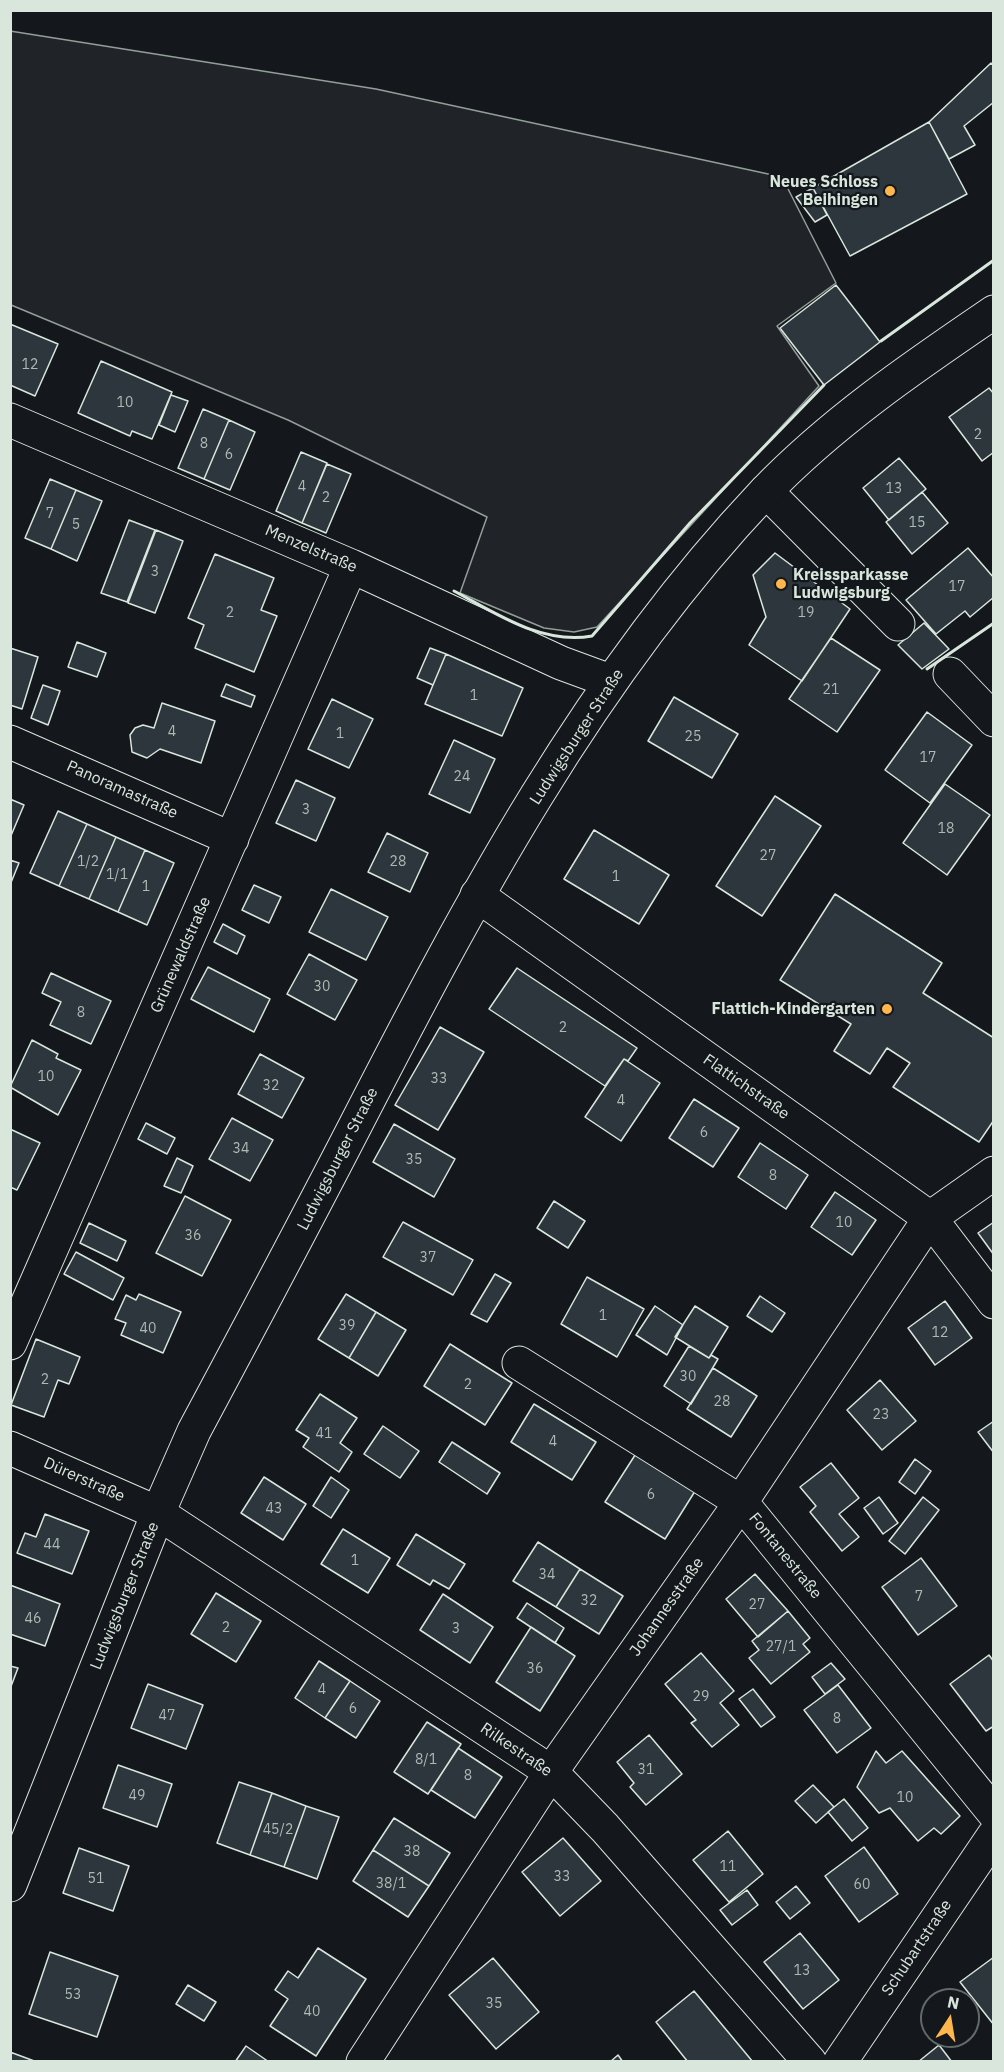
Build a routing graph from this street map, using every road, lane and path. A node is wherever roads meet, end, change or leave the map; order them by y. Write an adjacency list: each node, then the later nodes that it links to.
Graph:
1 (993, 312): 3 (street, Ludwigsburger Straße)
2 (10, 420): 4 (street, Menzelstraße)
3 (766, 491): 5 (street); 7 (street, Ludwigsburger Straße)
4 (351, 566): 7 (street, Menzelstraße); 10 (street, Grünewaldstraße)
5 (898, 624)
6 (950, 674): 8 (street)
7 (610, 681): 11 (street, Ludwigsburger Straße)
8 (993, 720)
9 (10, 742): 10 (street, Panoramastraße)
10 (232, 839): 15 (street, Grünewaldstraße)
11 (477, 895): 13 (street, Flattichstraße); 19 (street, Ludwigsburger Straße)
12 (993, 1173): 13 (street, Johannesstraße)
13 (930, 1218): 14 (street, Flattichstraße); 18 (street, Johannesstraße)
14 (993, 1302)
15 (10, 1342)
16 (519, 1363): 18 (street, Fontanestraße)
17 (10, 1448): 19 (street, Dürerstraße)
18 (741, 1502): 20 (street, Johannesstraße); 21 (street, Fontanestraße)
19 (158, 1513): 20 (street, Rilkestraße); 23 (street, Ludwigsburger Straße)
20 (551, 1772): 24 (street, Johannesstraße); 25 (street, Rilkestraße)
21 (993, 1813)
22 (993, 1835): 26 (street, Schubartstraße)
23 (10, 1885)
24 (363, 2061)
25 (810, 2061)
26 (840, 2061)

